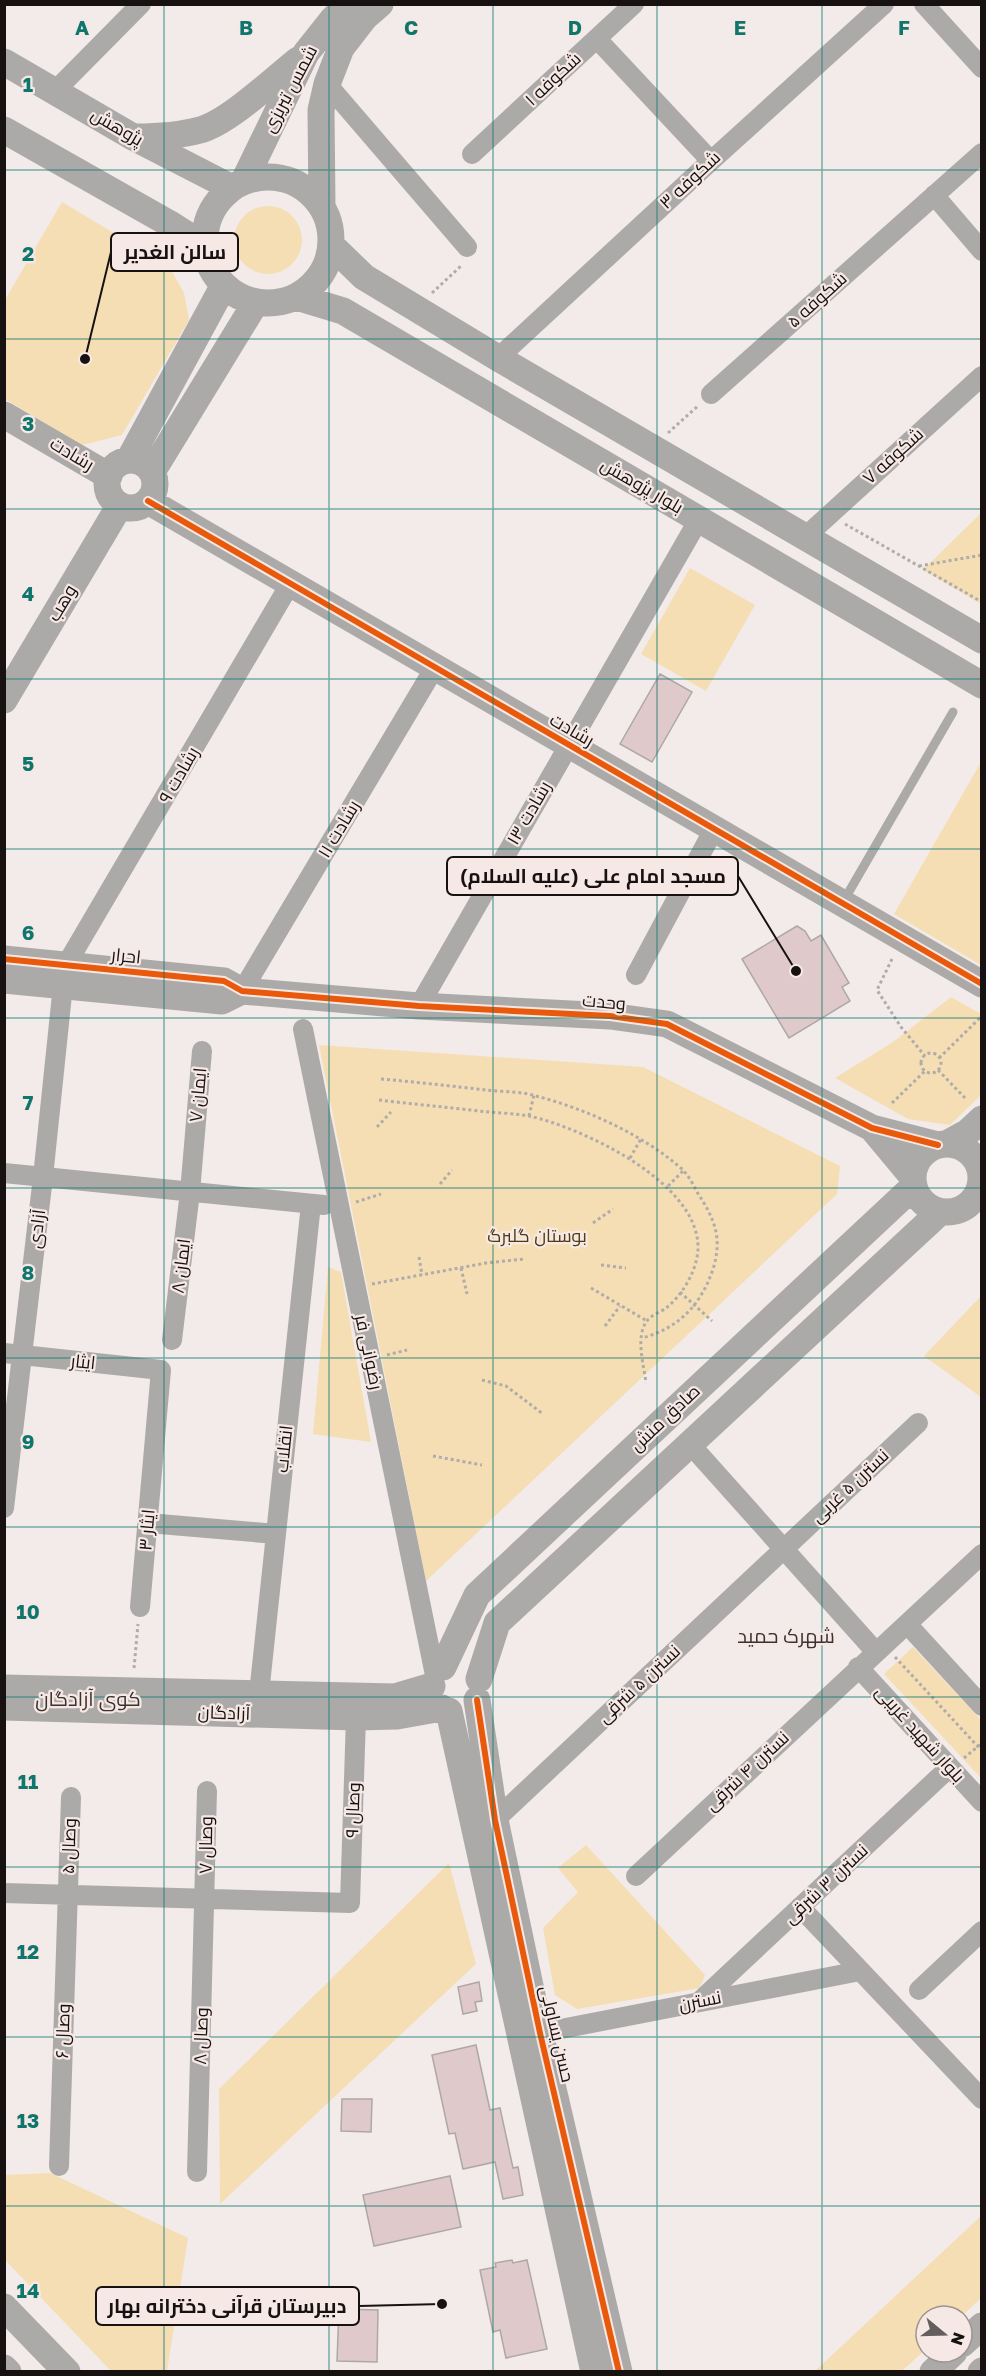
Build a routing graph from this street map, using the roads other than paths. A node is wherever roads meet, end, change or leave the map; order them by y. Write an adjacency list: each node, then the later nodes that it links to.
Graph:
1 (141, 4): 12 (street)
2 (380, 4): 11 (street, شمس تبریزی)
3 (634, 4): 7 (street, شکوفه ۱)
4 (884, 4): 17 (street, شکوفه ۳)
5 (924, 4): 10 (street)
6 (336, 9): 8 (street, شمس تبریزی)
7 (597, 39): 16 (street, شکوفه ۱); 17 (street)
8 (306, 53): 14 (street); 18 (street, شمس تبریزی)
9 (4, 62): 12 (street, پژوهش)
10 (981, 68)
11 (327, 84): 20 (street, شمس تبریزی); 23 (street)
12 (55, 91): 14 (street, پژوهش)
13 (4, 130): 21 (street)
14 (133, 136): 18 (street, پژوهش)
15 (981, 153): 19 (street, شکوفه ۵)
16 (472, 154)
17 (711, 161): 28 (street, شکوفه ۳)
18 (238, 185): 20 (street); 21 (street)
19 (934, 195): 24 (street); 30 (street, شکوفه ۵)
20 (322, 206): 22 (street)
21 (206, 246): 25 (street)
22 (332, 246): 26 (street); 28 (street, بلوار پژوهش)
23 (467, 247)
24 (981, 251)
25 (224, 285): 27 (street); 32 (street)
26 (297, 297): 27 (street); 35 (street, بلوار پژوهش)
27 (256, 302): 32 (street)
28 (498, 358): 36 (street, بلوار پژوهش)
29 (981, 376): 36 (street, شکوفه ۷)
30 (711, 394)
31 (4, 415): 32 (street, رشادت)
32 (130, 469): 33 (street); 34 (street)
33 (148, 501): 34 (street); 37 (street, رشادت)
34 (120, 505): 41 (street, وهب)
35 (699, 519): 40 (street, بلوار پژوهش); 43 (street, رشادت ۱۳)
36 (805, 537): 38 (street, بلوار پژوهش)
37 (290, 584): 39 (street, رشادت); 47 (street, رشادت ۹)
38 (981, 640)
39 (435, 668): 43 (street, رشادت); 51 (street, رشادت ۱۱)
40 (981, 685)
41 (4, 700)
42 (953, 712): 45 (lane)
43 (568, 744): 44 (street, رشادت); 52 (street, رشادت ۱۳)
44 (714, 829): 45 (street, رشادت); 48 (street)
45 (842, 903): 50 (street, رشادت)
46 (4, 959): 47 (street, احرار)
47 (64, 975): 49 (street, احرار); 51 (street, احرار); 60 (street, آزادی)
48 (636, 975)
49 (4, 980)
50 (981, 984)
51 (242, 991): 52 (street, وحدت)
52 (419, 1006): 56 (street, وحدت)
53 (303, 1029): 64 (street, رضوانی فر)
54 (202, 1051): 62 (street, ایمان ۷)
55 (981, 1119): 57 (street)
56 (872, 1128): 57 (street, وحدت); 61 (street, وحدت)
57 (943, 1144): 59 (street); 61 (street)
58 (4, 1173): 60 (street)
59 (981, 1176): 65 (street)
60 (43, 1177): 62 (street); 68 (street, آزادی)
61 (913, 1182): 65 (street); 82 (street, صادق منش)
62 (190, 1192): 63 (street); 67 (street, ایمان ۸)
63 (311, 1204): 64 (street); 74 (street, انقلاب)
64 (339, 1207): 82 (street, رضوانی فر)
65 (948, 1212): 66 (street); 71 (street, صادق منش)
66 (981, 1223)
67 (172, 1340)
68 (13, 1354): 69 (street, ایثار); 72 (street, آزادی)
69 (161, 1370): 73 (street, ایثار ۳)
70 (918, 1424): 75 (street, نسترن ۵ غربی)
71 (689, 1443): 75 (street); 83 (street, صادق منش)
72 (4, 1508)
73 (148, 1523): 74 (street); 77 (street, ایثار ۳)
74 (276, 1534): 84 (street, انقلاب)
75 (783, 1548): 79 (street); 92 (street, نسترن ۵ شرقی)
76 (981, 1554): 78 (street, نسترن ۴ شرقی)
77 (140, 1607)
78 (907, 1624): 79 (street, نسترن ۴ شرقی); 85 (street)
79 (879, 1648): 80 (street, نسترن ۴ شرقی)
80 (858, 1667): 88 (street, بلوار شهید غریبی); 93 (street, نسترن ۴ شرقی)
81 (4, 1688): 84 (street, آزادگان)
82 (440, 1690): 83 (street); 83 (street); 84 (street, آزادگان); 87 (street, آزادگان); 110 (street, حسن یساولی)
83 (478, 1690): 92 (street, حسن یساولی)
84 (259, 1694)
85 (981, 1706)
86 (4, 1707): 87 (street, آزادگان)
87 (356, 1717): 96 (street, وصال ۹)
88 (950, 1767): 91 (street, بلوار شهید غریبی); 97 (street, نسترن ۳ شرقی)
89 (207, 1791): 96 (street, وصال ۷)
90 (71, 1797): 95 (street, وصال ۵)
91 (981, 1802)
92 (495, 1820): 102 (street, حسن یساولی)
93 (636, 1876)
94 (4, 1893): 95 (street)
95 (68, 1895): 96 (street); 104 (street, وصال ۶)
96 (205, 1899): 105 (street, وصال ۸)
97 (800, 1907): 99 (street); 101 (street, نسترن ۳ شرقی)
98 (981, 1931): 100 (street)
99 (860, 1971): 101 (street, نسترن); 103 (street)
100 (919, 1990)
101 (701, 2000): 102 (street, نسترن)
102 (540, 2033): 111 (street, حسن یساولی)
103 (981, 2099)
104 (59, 2166)
105 (197, 2172)
106 (4, 2307): 109 (street)
107 (4, 2368): 108 (street)
108 (8, 2372)
109 (67, 2372)
110 (594, 2372)
111 (619, 2372)

